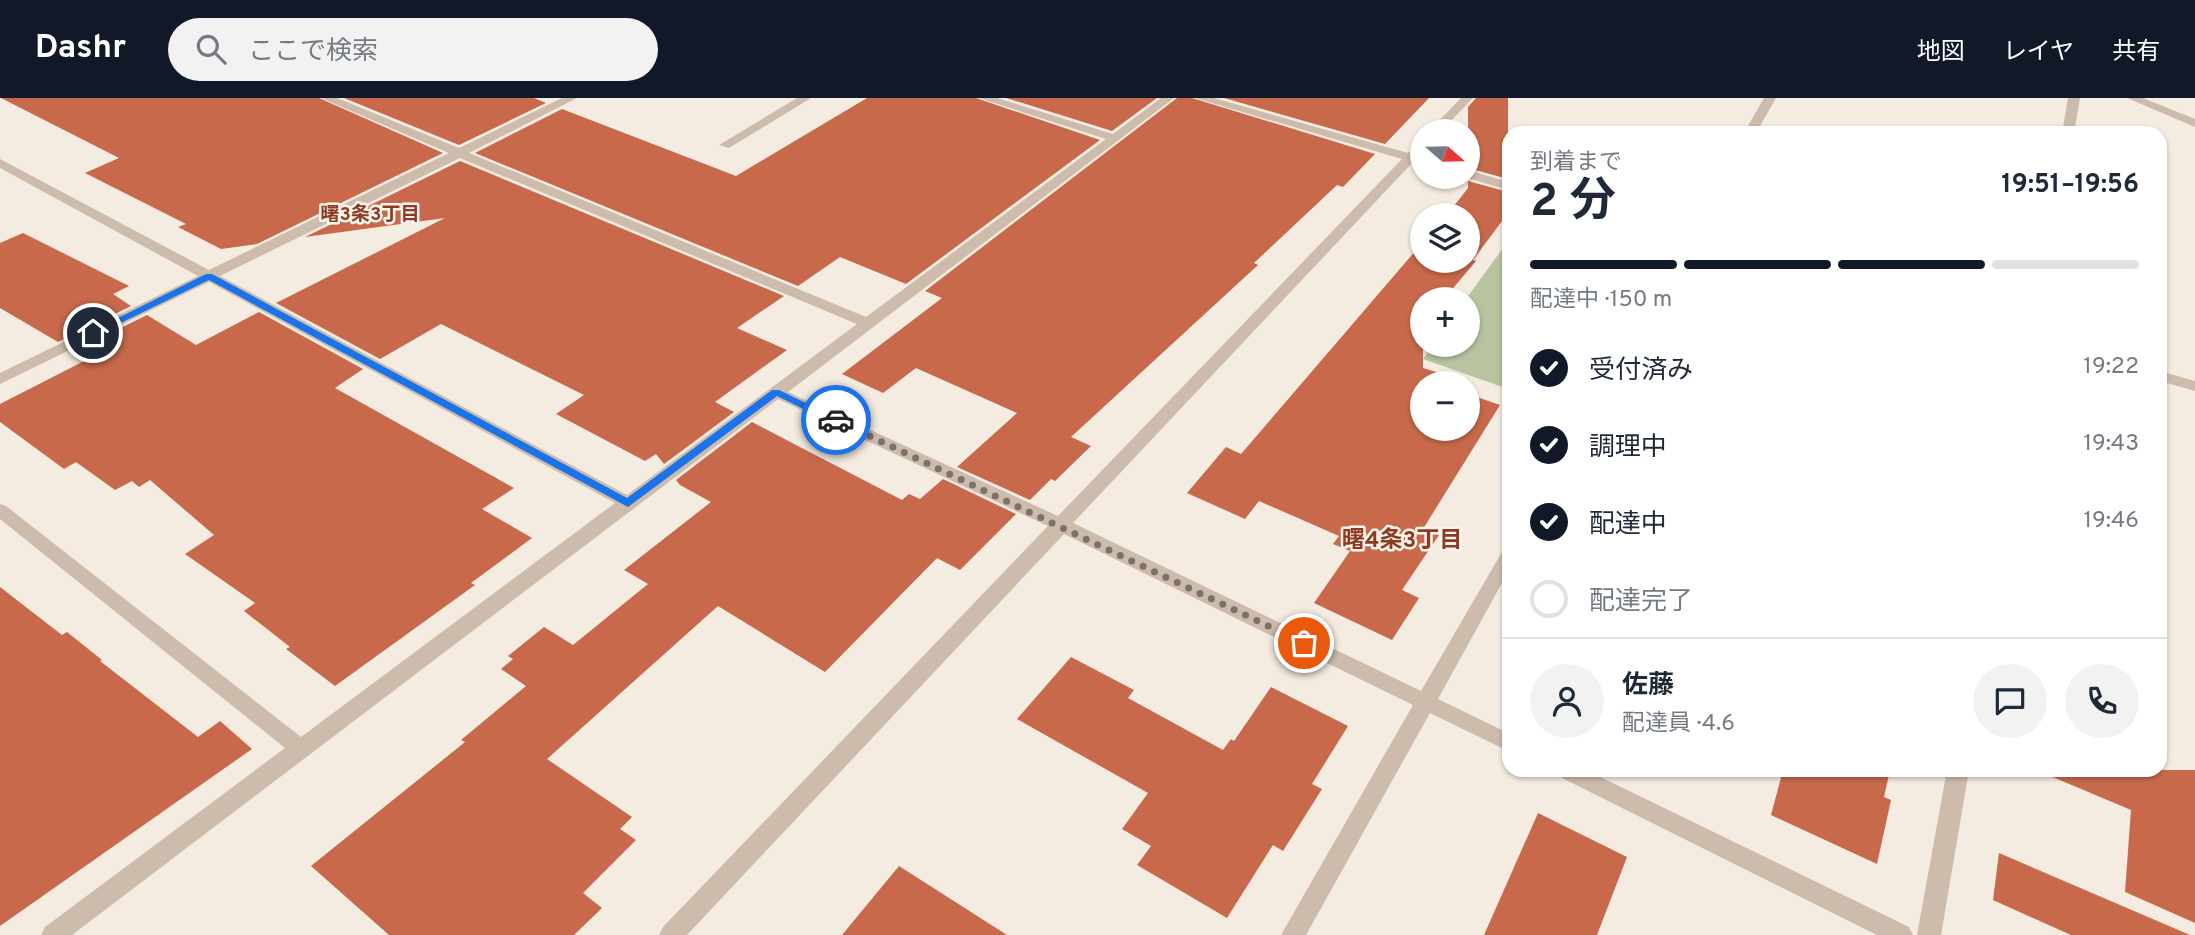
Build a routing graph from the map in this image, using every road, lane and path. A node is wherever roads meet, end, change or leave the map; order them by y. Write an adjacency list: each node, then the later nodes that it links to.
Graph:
1 (327, 98): 18 (street)
2 (571, 98): 18 (street)
3 (806, 98): 16 (street)
4 (985, 98): 15 (street)
5 (1168, 98): 15 (street)
6 (1201, 98): 17 (street)
7 (1466, 98): 11 (street)
8 (1770, 98): 13 (street)
9 (2074, 98): 14 (street)
10 (2133, 98): 12 (street)
11 (1446, 119)
12 (2195, 123)
13 (1754, 126)
14 (2069, 126)
15 (1115, 138): 24 (street)
16 (725, 145)
17 (1410, 152)
18 (458, 153): 23 (street); 24 (street)
19 (0, 163): 23 (street)
20 (1410, 163): 31 (street)
21 (1480, 178): 22 (street)
22 (1502, 184)
23 (209, 276): 26 (street); 29 (street)
24 (868, 323): 28 (street)
25 (2167, 378): 27 (street)
26 (0, 379)
27 (2195, 386)
28 (776, 392): 29 (street); 31 (street)
29 (628, 503): 35 (street)
30 (0, 510): 35 (street)
31 (1061, 525): 33 (street); 39 (street)
32 (1502, 568): 33 (street)
33 (1426, 702): 34 (street); 40 (street)
34 (1502, 739)
35 (301, 749): 38 (street)
36 (1579, 777): 41 (street)
37 (1957, 777): 42 (street)
38 (53, 935)
39 (671, 935)
40 (1293, 935)
41 (1901, 935)
42 (1929, 935)

